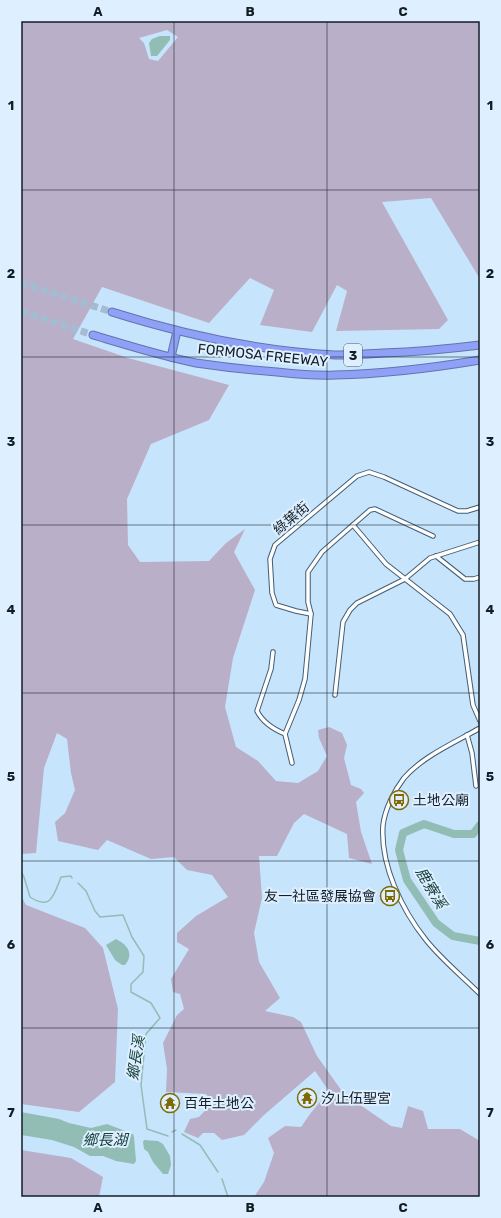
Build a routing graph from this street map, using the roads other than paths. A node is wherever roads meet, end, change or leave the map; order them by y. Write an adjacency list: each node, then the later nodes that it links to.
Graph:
1 (112, 312): 2 (highway, FORMOSA FREEWAY / 3)
2 (177, 331): 4 (highway, FORMOSA FREEWAY / 3); 5 (highway)
3 (93, 334): 5 (highway, FORMOSA FREEWAY / 3)
4 (480, 345)
5 (171, 357): 6 (highway, FORMOSA FREEWAY / 3)
6 (480, 360)
7 (480, 507): 14 (street, 綠葉街)
8 (353, 526): 9 (street); 13 (street); 14 (street)
9 (433, 536)
10 (480, 542): 11 (street)
11 (436, 556): 12 (street); 13 (street)
12 (480, 577)
13 (405, 579): 16 (street); 17 (street)
14 (311, 614): 19 (street)
15 (273, 652): 19 (street)
16 (335, 695)
17 (480, 721)
18 (480, 728): 20 (street)
19 (286, 734): 21 (street)
20 (467, 735): 22 (street); 23 (street)
21 (292, 763)
22 (476, 786)
23 (480, 994)

